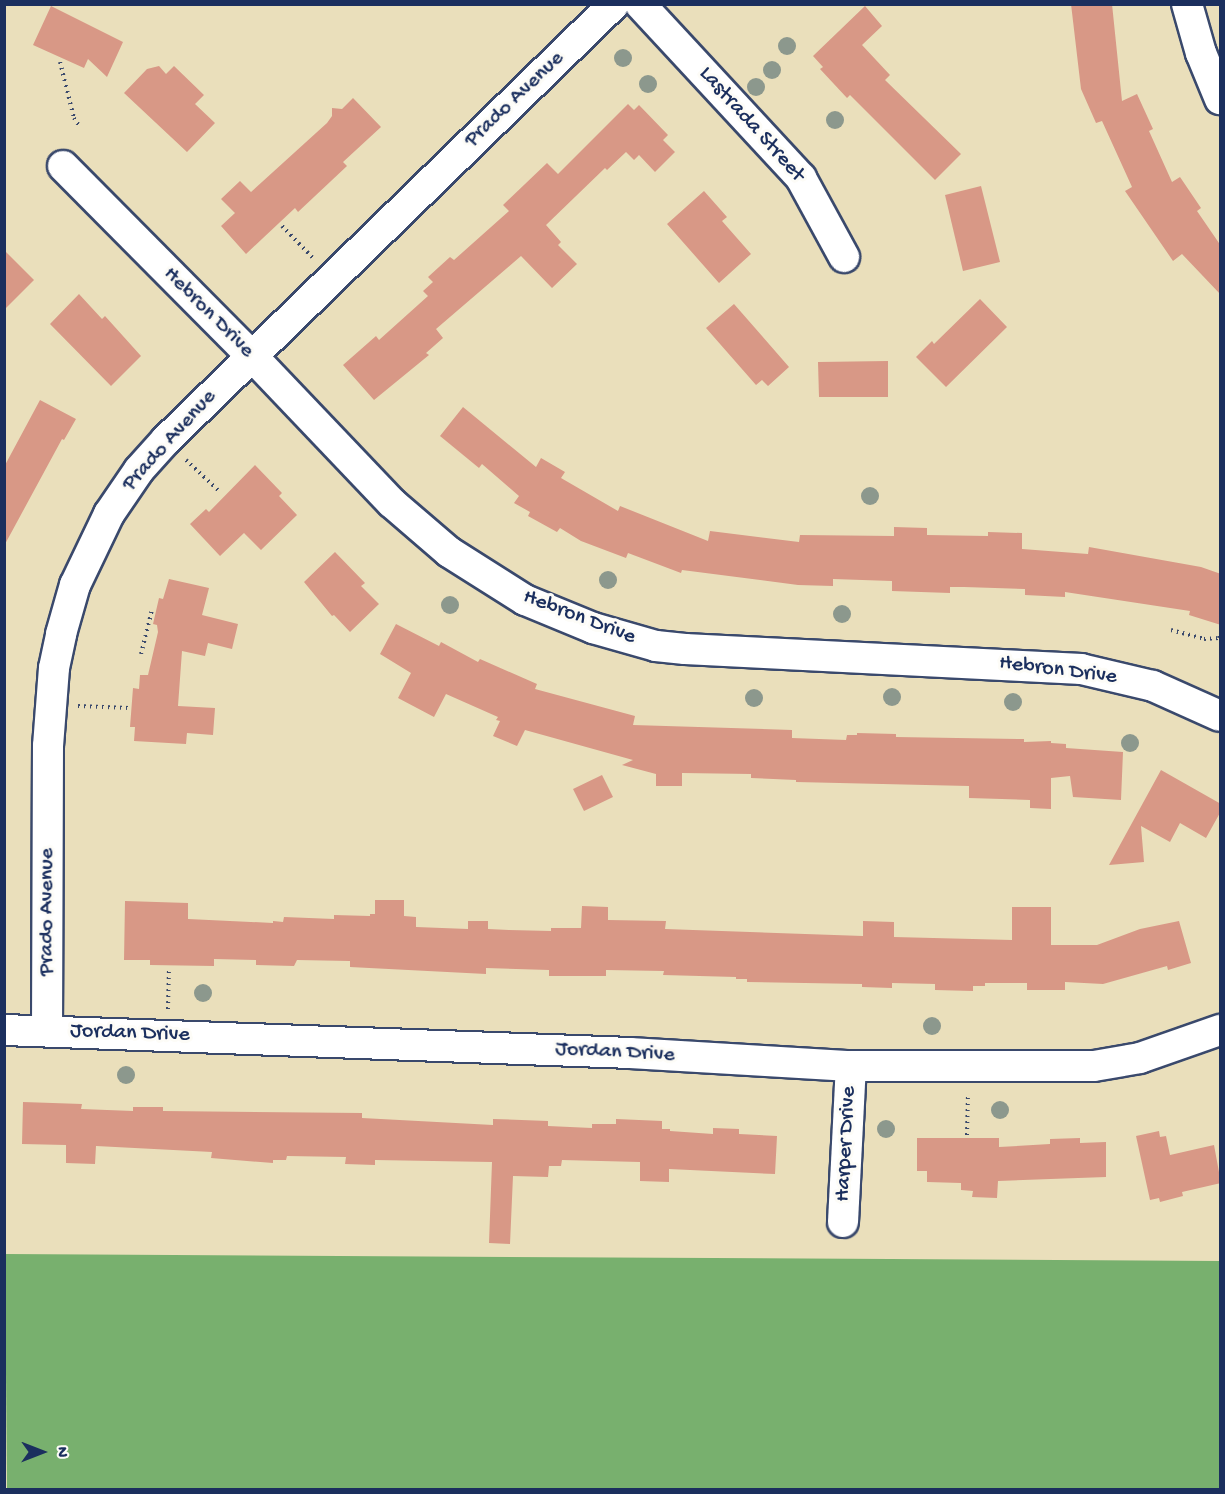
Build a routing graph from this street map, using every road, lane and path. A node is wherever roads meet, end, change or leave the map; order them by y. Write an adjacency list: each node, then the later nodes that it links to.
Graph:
1 (614, 4): 10 (street, Prado Avenue)
2 (640, 4): 9 (street, Lastrada Street)
3 (1187, 4): 5 (street)
4 (60, 62): 6 (path)
5 (1221, 99)
6 (80, 127)
7 (63, 166): 11 (street, Hebron Drive)
8 (282, 226): 10 (path)
9 (844, 257)
10 (331, 278): 11 (street, Prado Avenue)
11 (251, 355): 12 (street, Prado Avenue); 20 (street, Hebron Drive)
12 (166, 440): 13 (path); 18 (street, Prado Avenue)
13 (218, 490)
14 (152, 610): 17 (path)
15 (1171, 630): 16 (path)
16 (1221, 634)
17 (141, 654)
18 (50, 704): 19 (path); 24 (street, Prado Avenue)
19 (129, 708)
20 (1221, 716)
21 (169, 968): 25 (path)
22 (4, 1030): 24 (street, Jordan Drive)
23 (1221, 1030): 27 (street, Jordan Drive)
24 (47, 1031): 25 (street, Jordan Drive)
25 (168, 1036): 26 (street, Jordan Drive)
26 (851, 1066): 27 (street, Jordan Drive); 29 (street, Harper Drive)
27 (969, 1066): 28 (path)
28 (967, 1135)
29 (843, 1222)

